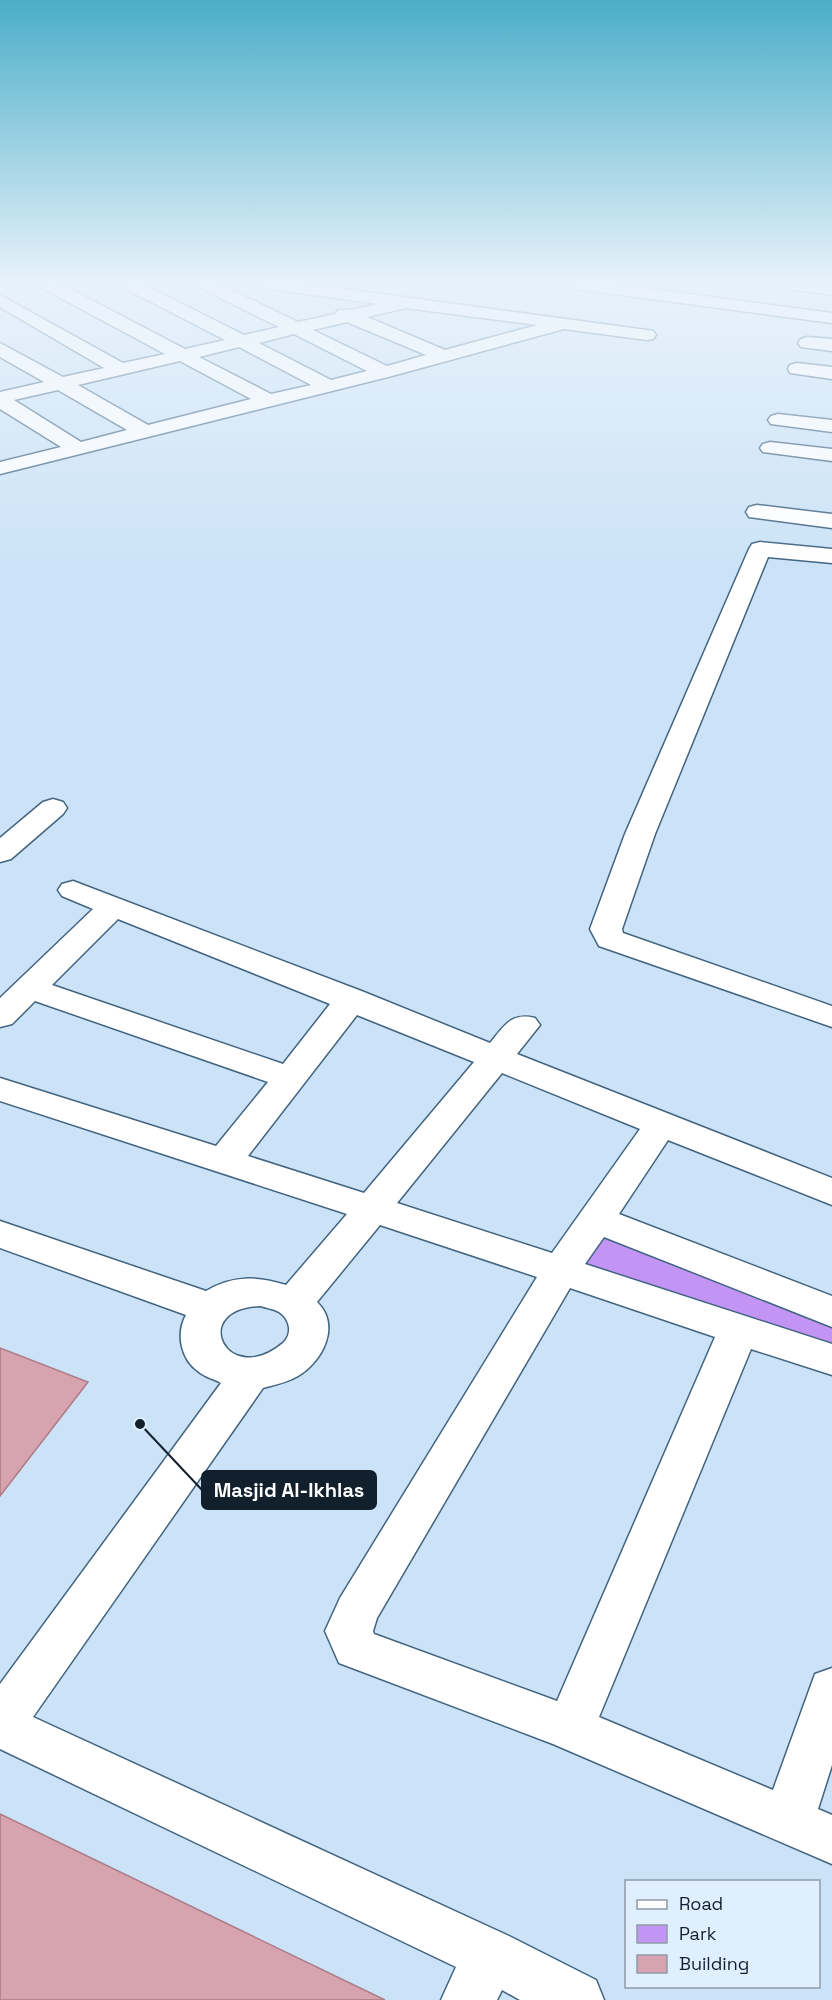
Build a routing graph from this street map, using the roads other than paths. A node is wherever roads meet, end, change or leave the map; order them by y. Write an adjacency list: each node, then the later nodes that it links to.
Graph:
1 (51, 377): 6 (street)
2 (91, 377): 6 (street)
3 (223, 377): 9 (street)
4 (312, 377): 7 (street)
5 (364, 377): 7 (street)
6 (63, 384): 8 (street); 12 (street)
7 (329, 386): 9 (street)
8 (0, 399): 13 (street)
9 (269, 401): 12 (street)
10 (778, 420): 11 (street)
11 (832, 426)
12 (145, 432): 13 (street)
13 (77, 448): 16 (street)
14 (770, 448): 15 (street)
15 (832, 455)
16 (3, 464)
17 (757, 512): 18 (street)
18 (832, 521)
19 (832, 556): 27 (street)
20 (53, 808): 21 (street)
21 (0, 853)
22 (74, 890): 23 (street)
23 (114, 906): 24 (street); 25 (street)
24 (29, 988): 26 (street); 30 (street)
25 (352, 999): 29 (street); 30 (street)
26 (0, 1017)
27 (832, 1017)
28 (523, 1025): 29 (street)
29 (497, 1057): 32 (street); 35 (street)
30 (290, 1078): 33 (street)
31 (0, 1089): 33 (street)
32 (663, 1123): 34 (street); 36 (street)
33 (224, 1161): 35 (street)
34 (832, 1192)
35 (374, 1209): 38 (street); 39 (street)
36 (596, 1219): 38 (street); 41 (street)
37 (0, 1233): 40 (street)
38 (561, 1270): 42 (street); 47 (street)
39 (295, 1302): 40 (street); 44 (street)
40 (211, 1308): 44 (street)
41 (832, 1312)
42 (739, 1329): 43 (street); 47 (street)
43 (832, 1360)
44 (251, 1373): 46 (street)
45 (832, 1689): 48 (street)
46 (0, 1724): 50 (street)
47 (570, 1728): 48 (street)
48 (788, 1822): 49 (street)
49 (832, 1840)
50 (479, 1978): 51 (street)
51 (576, 2000)

